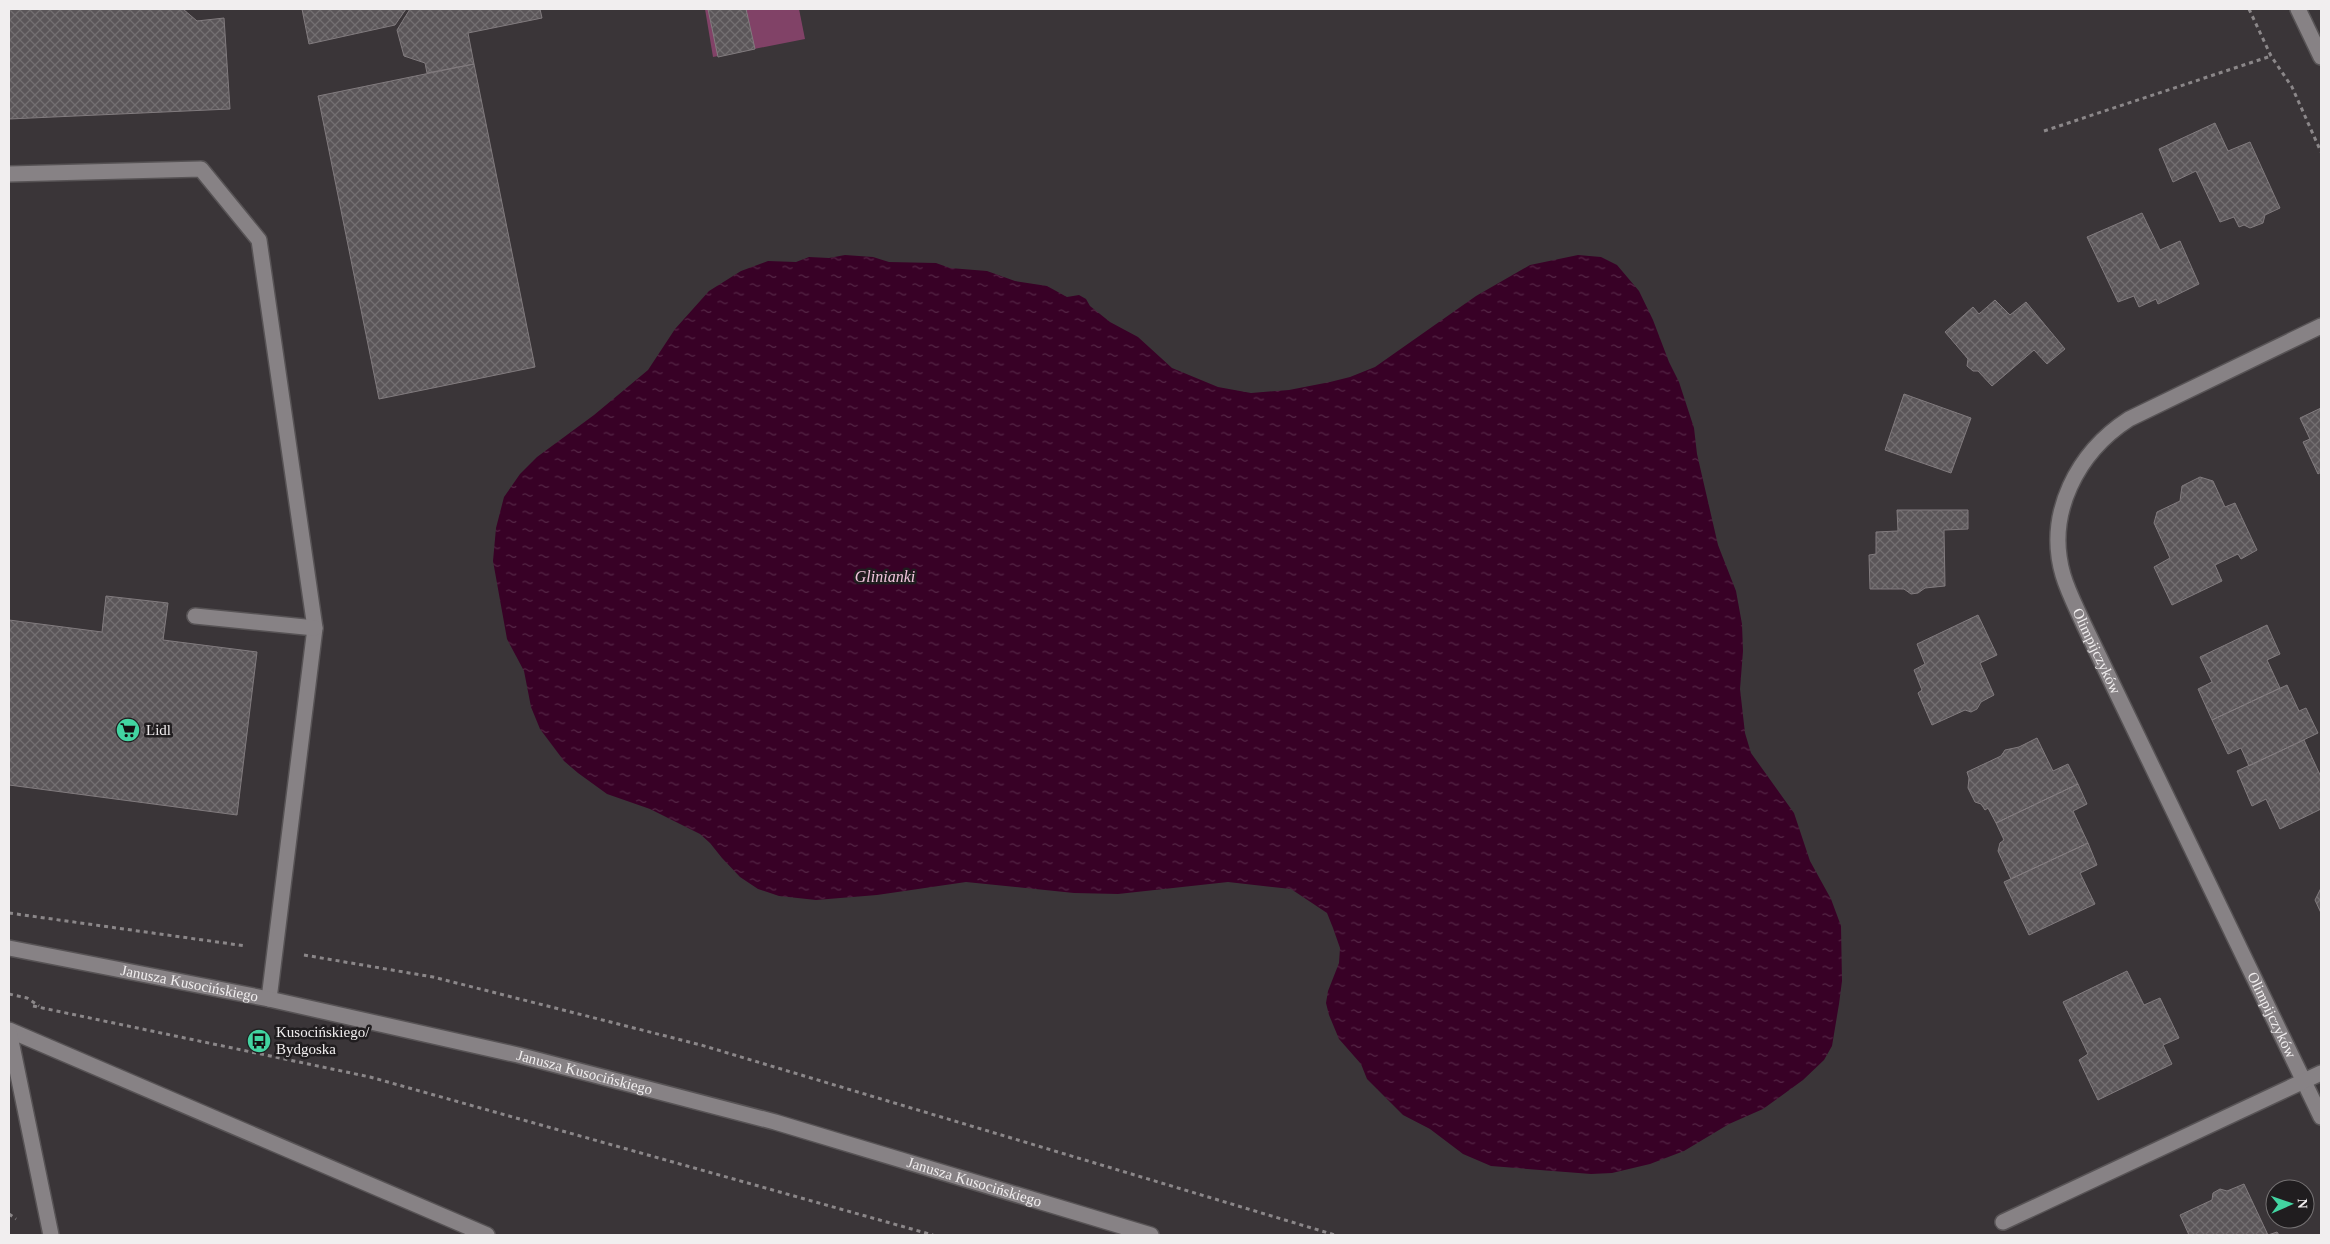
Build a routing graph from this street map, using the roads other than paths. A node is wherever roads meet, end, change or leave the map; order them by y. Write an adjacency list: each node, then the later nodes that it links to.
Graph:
1 (2298, 9): 2 (street)
2 (2321, 56)
3 (9, 174): 6 (street)
4 (2321, 326): 11 (street, Olimpijczyków)
5 (195, 616): 6 (street)
6 (315, 628): 8 (street)
7 (9, 948): 8 (street, Janusza Kusocińskiego)
8 (269, 999): 16 (street, Janusza Kusocińskiego)
9 (9, 1031): 14 (street); 15 (street)
10 (2321, 1073): 11 (street)
11 (2302, 1081): 12 (street, Olimpijczyków); 13 (street)
12 (2321, 1117)
13 (2003, 1222)
14 (51, 1235)
15 (487, 1235)
16 (1151, 1235)

